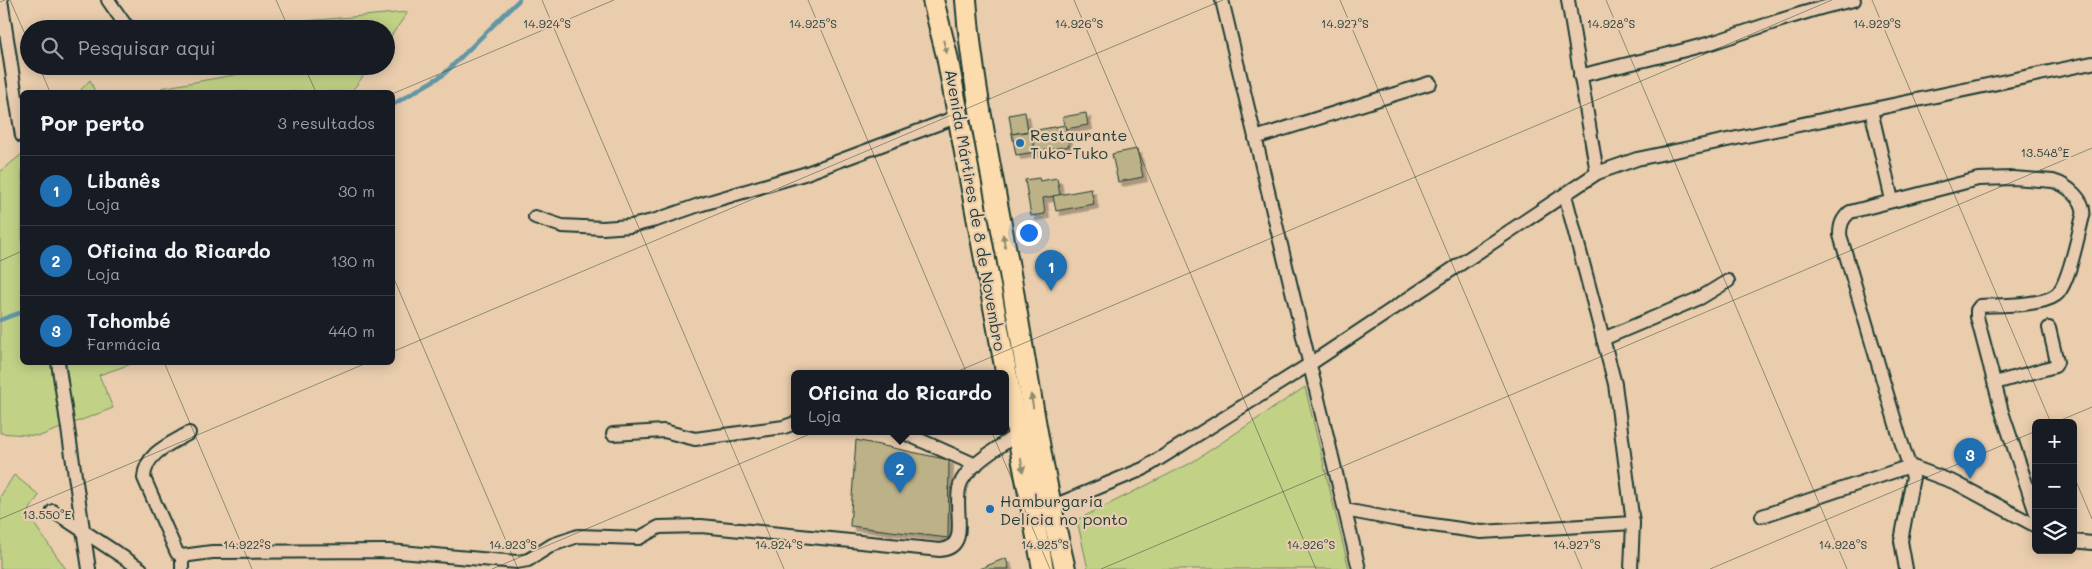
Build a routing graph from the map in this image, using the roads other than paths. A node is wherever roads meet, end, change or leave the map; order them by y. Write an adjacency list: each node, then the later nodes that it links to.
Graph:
1 (1, 0): 14 (street)
2 (108, 0): 8 (street)
3 (933, 0): 13 (main road, Avenida Mártires de 8 de Novembro, one-way to 13)
4 (966, 0): 35 (main road, Avenida Mártires de 8 de Novembro, one-way to 4)
5 (1222, 0): 15 (street)
6 (1568, 0): 10 (street)
7 (1854, 0): 10 (street)
8 (122, 20)
9 (2092, 63): 12 (street)
10 (1580, 76): 16 (street)
11 (1430, 83): 15 (street)
12 (1871, 110): 16 (street); 18 (street)
13 (958, 116): 19 (street); 25 (main road, Avenida Mártires de 8 de Novembro)
14 (20, 123)
15 (1255, 138): 23 (street)
16 (1597, 173): 17 (street)
17 (1565, 195): 22 (street); 23 (street)
18 (1892, 200): 26 (street); 34 (street)
19 (535, 217)
20 (1728, 281): 22 (street)
21 (2049, 328): 26 (street)
22 (1603, 338): 40 (street)
23 (1310, 364): 35 (street); 37 (street)
24 (58, 365): 42 (street)
25 (1005, 370)
26 (1995, 383): 36 (street)
27 (1009, 391): 31 (main road, Avenida Mártires de 8 de Novembro)
28 (791, 424): 30 (street)
29 (189, 432): 45 (street)
30 (612, 434)
31 (1017, 434): 33 (street); 48 (main road, Avenida Mártires de 8 de Novembro, one-way to 48)
32 (909, 435): 33 (street)
33 (976, 465): 45 (street)
34 (1910, 466): 39 (street); 41 (street); 52 (street)
35 (1051, 507): 49 (main road, Avenida Mártires de 8 de Novembro)
36 (2035, 509)
37 (1345, 510): 40 (street); 50 (street)
38 (53, 511): 42 (street)
39 (1762, 516)
40 (1633, 523): 51 (street)
41 (2032, 524)
42 (84, 531): 46 (street); 47 (street)
43 (2077, 541): 44 (street)
44 (2092, 543)
45 (182, 563)
46 (89, 569)
47 (141, 569)
48 (1043, 569)
49 (1065, 569)
50 (1359, 569)
51 (1631, 569)
52 (1906, 569)

